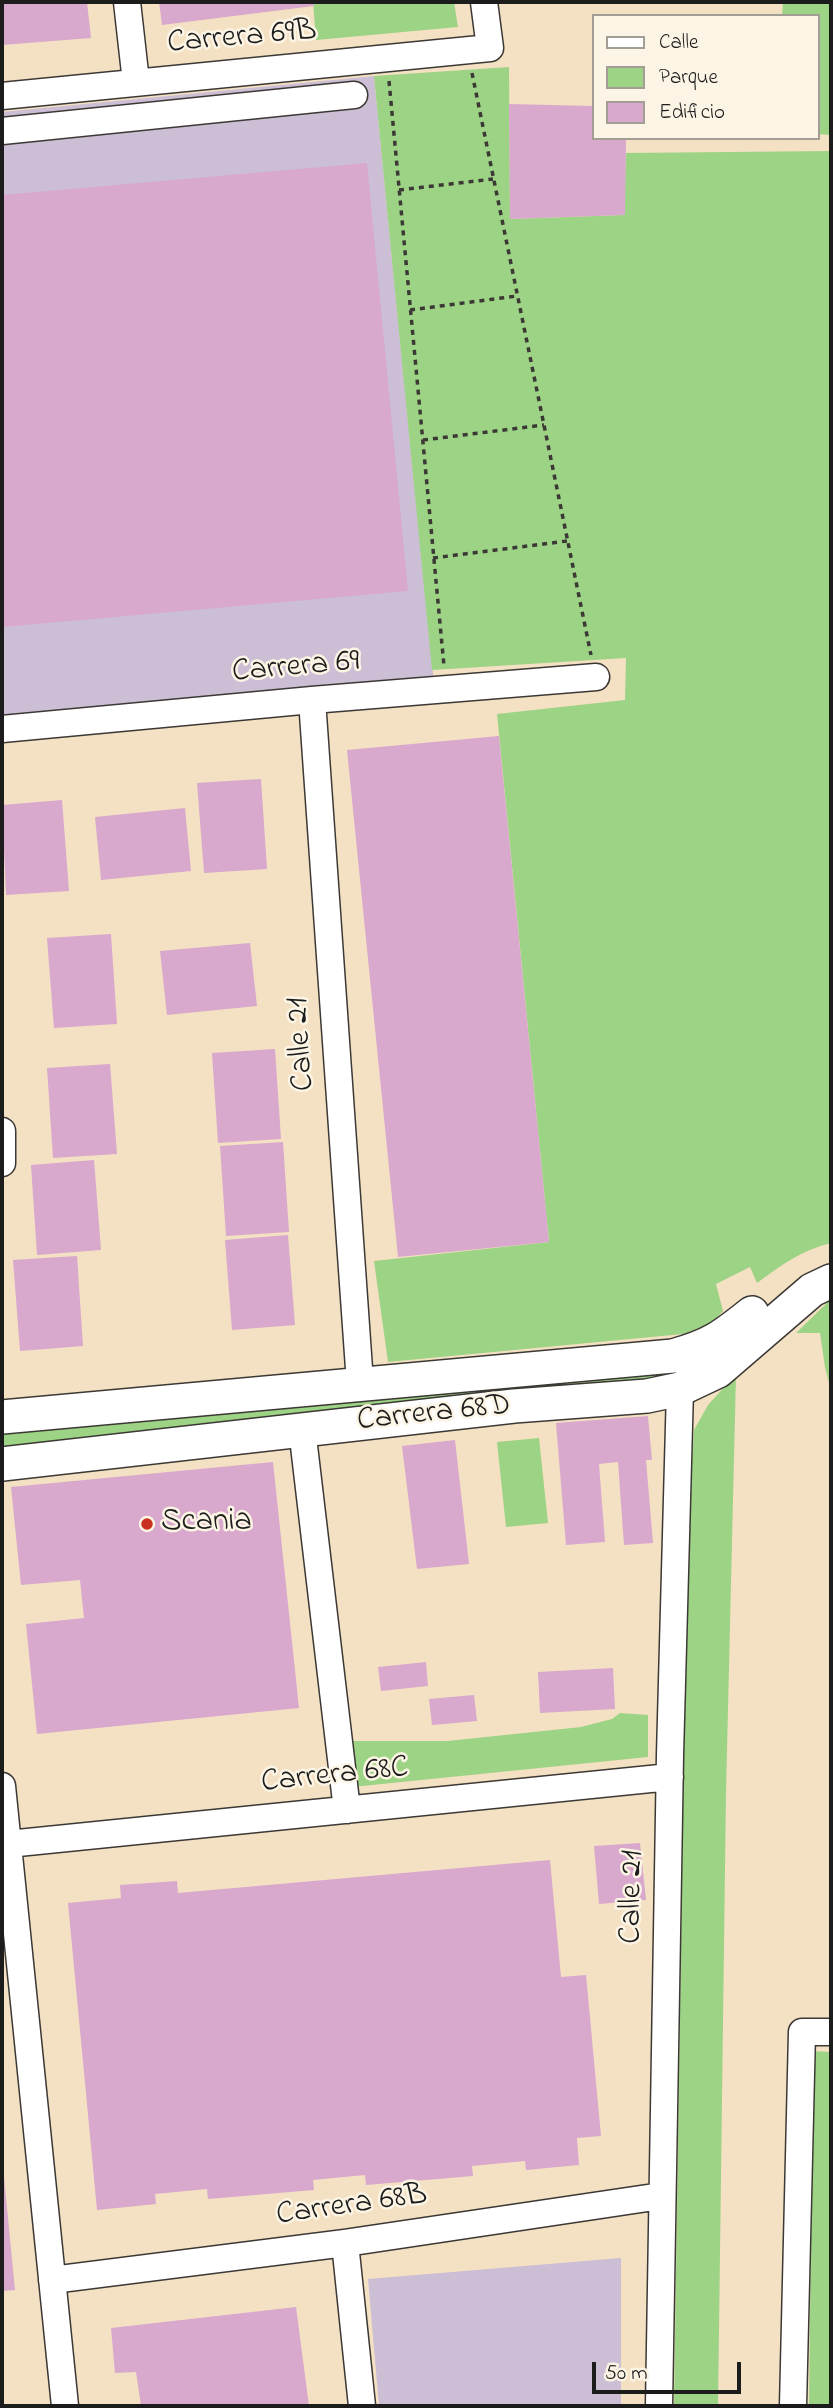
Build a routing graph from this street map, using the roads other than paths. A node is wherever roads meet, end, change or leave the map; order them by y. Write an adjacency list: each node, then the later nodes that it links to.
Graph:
1 (127, 2): 4 (street)
2 (484, 2): 3 (street, Carrera 69B)
3 (183, 78): 4 (street, Carrera 69B); 7 (street)
4 (136, 82): 5 (street, Carrera 69B)
5 (2, 96)
6 (354, 96): 7 (street)
7 (188, 112): 8 (street)
8 (2, 131)
9 (596, 677): 10 (street, Carrera 69)
10 (312, 700): 11 (street, Carrera 69); 16 (street, Calle 21)
11 (2, 729)
12 (2, 1130): 13 (street)
13 (2, 1163)
14 (831, 1258): 16 (main road, Carrera 68D)
15 (831, 1282): 17 (main road, Carrera 68D)
16 (360, 1383): 18 (main road, Carrera 68D)
17 (680, 1389): 19 (main road, Carrera 68D); 21 (street, Calle 21)
18 (2, 1417)
19 (302, 1429): 20 (main road, Carrera 68D); 23 (street)
20 (2, 1464)
21 (670, 1777): 23 (street, Carrera 68C); 26 (street, Calle 21)
22 (2, 1786): 24 (street)
23 (347, 1810): 24 (street, Carrera 68C)
24 (8, 1844): 28 (street)
25 (831, 2032): 32 (street)
26 (661, 2196): 27 (street, Carrera 68B); 31 (street, Calle 21)
27 (345, 2243): 28 (street, Carrera 68B); 30 (street)
28 (52, 2280): 29 (street)
29 (65, 2406)
30 (362, 2406)
31 (659, 2406)
32 (793, 2406)

